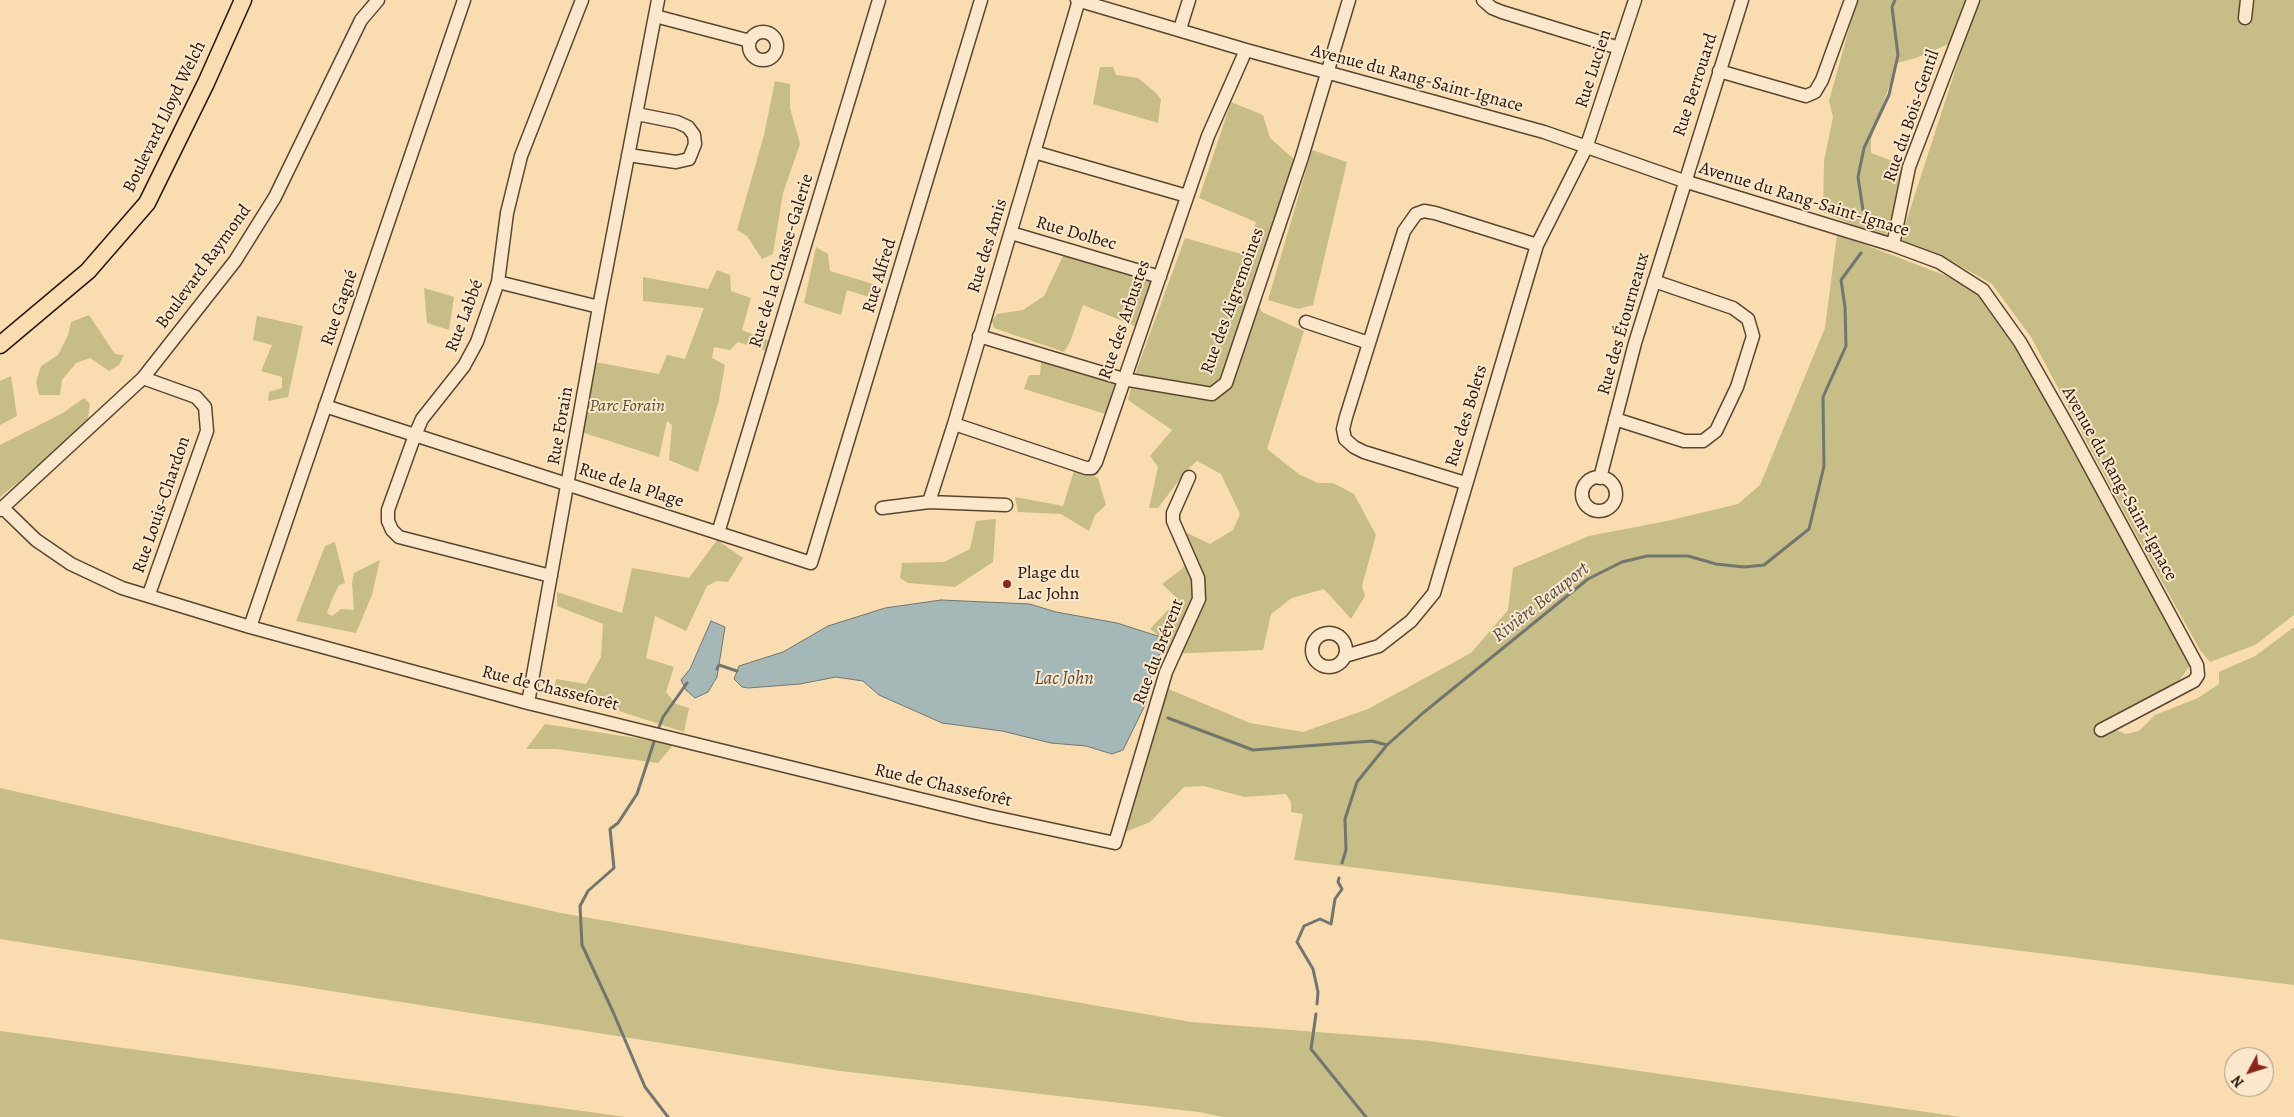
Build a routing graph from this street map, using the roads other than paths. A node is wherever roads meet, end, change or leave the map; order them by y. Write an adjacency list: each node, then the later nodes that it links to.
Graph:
1 (243, 0): 41 (main road, Boulevard Lloyd Welch)
2 (378, 0): 42 (street, Boulevard Raymond)
3 (464, 0): 44 (street, Rue Gagné)
4 (582, 0): 36 (street, Rue Labbé)
5 (658, 0): 17 (street, Rue Forain)
6 (879, 0): 56 (street, Rue de la Chasse-Galerie)
7 (982, 0): 57 (street, Rue Alfred)
8 (1078, 0): 19 (street, Avenue du Rang-Saint-Ignace); 27 (street, Rue des Amis)
9 (1189, 0): 19 (street)
10 (1349, 0): 24 (street, Rue des Aigremoines)
11 (1483, 0): 21 (street)
12 (1635, 0): 21 (street, Rue Lucien)
13 (1742, 0): 23 (street, Rue Berrouard)
14 (1851, 0): 23 (street)
15 (1973, 0): 33 (street, Rue du Bois-Gentil)
16 (2247, 0): 18 (street)
17 (655, 16): 20 (street); 25 (street, Rue Forain)
18 (2245, 18)
19 (1180, 29): 22 (street, Avenue du Rang-Saint-Ignace)
20 (750, 41)
21 (1619, 48): 26 (street, Rue Lucien)
22 (1246, 50): 24 (street, Avenue du Rang-Saint-Ignace); 30 (street, Rue des Arbustes)
23 (1719, 71): 29 (street, Rue Berrouard)
24 (1326, 72): 26 (street, Avenue du Rang-Saint-Ignace); 43 (street, Rue des Aigremoines)
25 (637, 114): 28 (street, Rue Forain); 28 (street)
26 (1586, 148): 29 (street, Avenue du Rang-Saint-Ignace); 32 (street, Rue des Bolets)
27 (1034, 152): 30 (street); 31 (street, Rue des Amis)
28 (628, 155): 37 (street, Rue Forain)
29 (1684, 181): 33 (street, Avenue du Rang-Saint-Ignace); 35 (street, Rue des Étourneaux)
30 (1187, 196): 34 (street, Rue des Arbustes)
31 (1011, 233): 34 (street, Rue Dolbec); 39 (street, Rue des Amis)
32 (1537, 245): 40 (street); 50 (street, Rue des Bolets)
33 (1893, 245): 63 (street, Avenue du Rang-Saint-Ignace)
34 (1160, 276): 43 (street, Rue des Arbustes)
35 (1654, 281): 45 (street, Rue des Étourneaux); 45 (street)
36 (498, 282): 37 (street); 47 (street, Rue Labbé)
37 (599, 307): 51 (street, Rue Forain)
38 (1306, 322): 40 (street)
39 (979, 336): 43 (street, Rue des Aigremoines); 46 (street, Rue des Amis)
40 (1369, 343): 50 (street)
41 (0, 345)
42 (143, 378): 55 (street, Boulevard Raymond); 59 (street, Rue Louis-Chardon)
43 (1123, 379): 46 (street, Rue des Arbustes)
44 (325, 406): 47 (street, Rue de la Plage); 60 (street, Rue Gagné)
45 (1615, 419): 49 (street, Rue des Étourneaux)
46 (954, 424): 52 (street, Rue des Amis)
47 (414, 435): 51 (street, Rue de la Plage); 58 (street, Rue Labbé)
48 (1189, 478): 64 (street, Rue du Brévent)
49 (1600, 478)
50 (1465, 484): 61 (street, Rue des Bolets)
51 (569, 485): 56 (street, Rue de la Plage); 58 (street, Rue Forain)
52 (929, 502): 53 (street); 54 (street)
53 (1006, 504)
54 (882, 508)
55 (1, 509): 59 (street, Rue de Chasseforêt)
56 (718, 533): 57 (street, Rue de la Plage)
57 (812, 563)
58 (550, 576): 62 (street, Rue Forain)
59 (149, 594): 60 (street, Rue de Chasseforêt)
60 (250, 627): 62 (street, Rue de Chasseforêt)
61 (1345, 656)
62 (528, 702): 64 (street, Rue de Chasseforêt)
63 (2101, 730)
64 (1116, 843)

